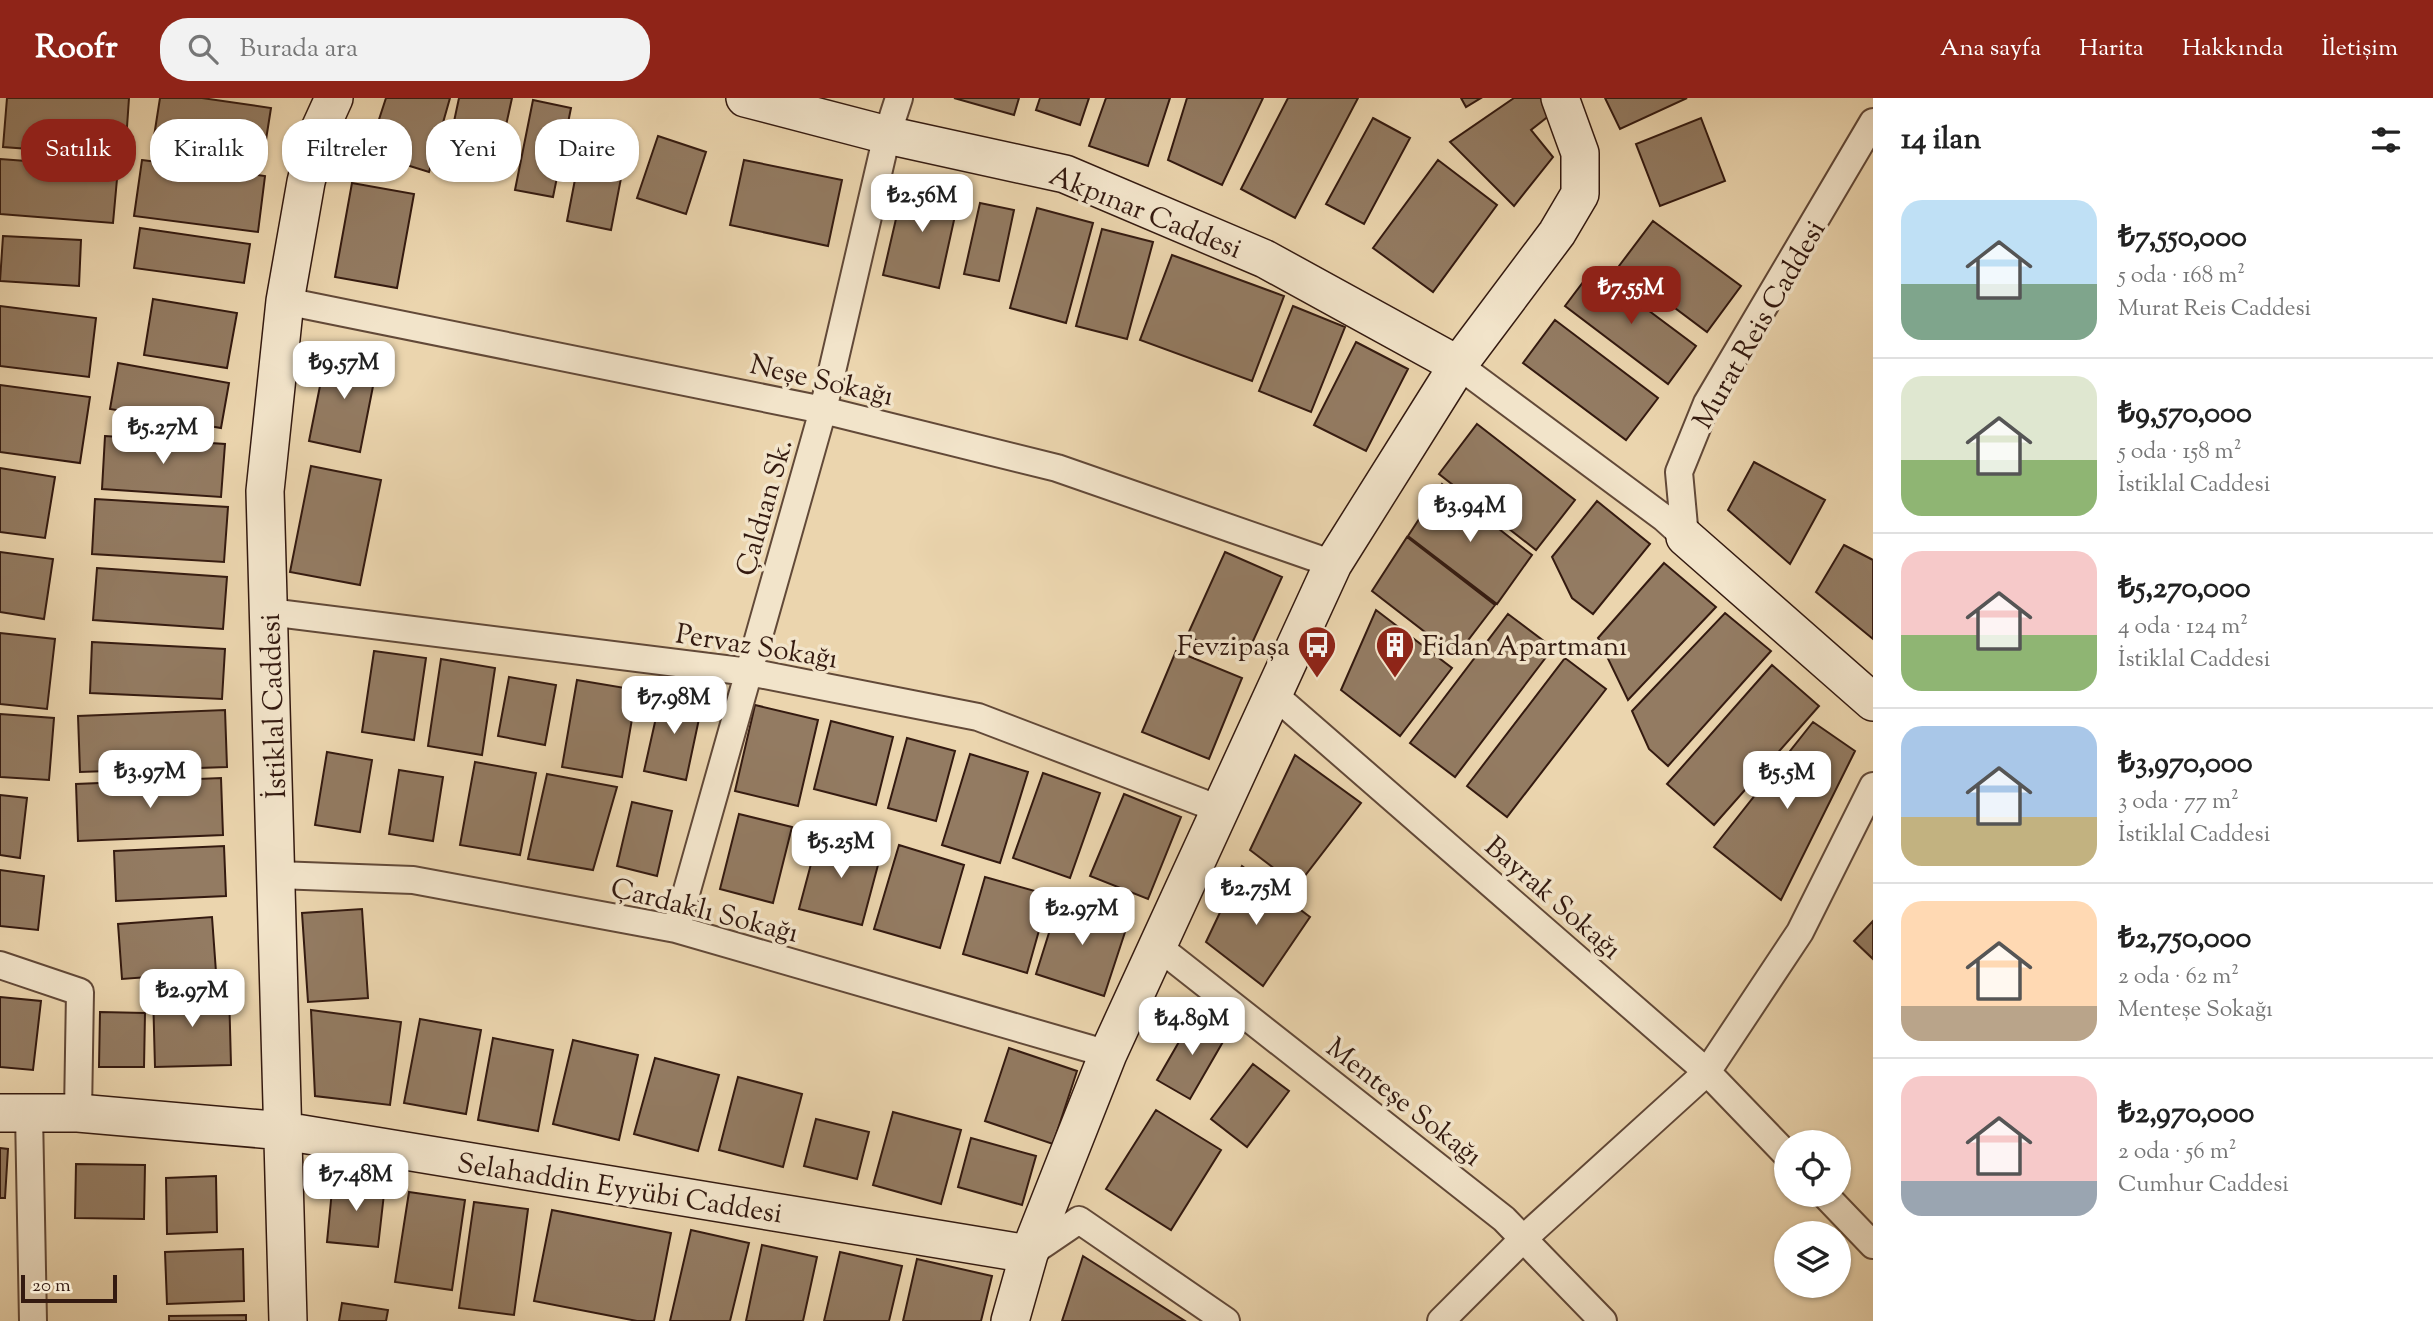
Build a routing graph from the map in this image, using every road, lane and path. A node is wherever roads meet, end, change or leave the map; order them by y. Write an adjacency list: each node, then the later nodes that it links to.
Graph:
1 (334, 98): 7 (street, İstiklal Caddesi)
2 (899, 98): 6 (street, Çaldıan Sk.)
3 (1560, 98): 8 (street)
4 (761, 100): 6 (street, Akpınar Caddesi)
5 (1873, 122): 10 (street, Murat Reis Caddesi)
6 (887, 135): 8 (street, Akpınar Caddesi); 9 (street, Çaldıan Sk.)
7 (285, 301): 9 (street, Neşe Sokağı); 12 (street, İstiklal Caddesi)
8 (1458, 365): 10 (street); 11 (street)
9 (824, 410): 11 (street, Neşe Sokağı); 13 (street, Çaldıan Sk.)
10 (1685, 537): 15 (street)
11 (1333, 564): 14 (street)
12 (269, 612): 13 (street, Pervaz Sokağı); 18 (street, İstiklal Caddesi)
13 (749, 672): 17 (street, Pervaz Sokağı); 19 (street, Çaldıan Sk.)
14 (1272, 693): 17 (street); 23 (street, Bayrak Sokağı)
15 (1873, 702)
16 (1873, 786): 23 (street)
17 (1219, 809): 20 (street)
18 (277, 875): 19 (street, Çardaklı Sokağı); 26 (street, İstiklal Caddesi)
19 (676, 929): 22 (street, Çardaklı Sokağı)
20 (1156, 945): 22 (street); 29 (street, Menteşe Sokağı)
21 (0, 965): 24 (street)
22 (1108, 1054): 31 (street)
23 (1707, 1072): 27 (street, Bayrak Sokağı); 29 (street)
24 (78, 1113): 25 (street, Selahaddin Eyyübi Caddesi); 26 (street, Selahaddin Eyyübi Caddesi)
25 (15, 1114): 32 (street)
26 (284, 1131): 31 (street, Selahaddin Eyyübi Caddesi); 33 (street, İstiklal Caddesi)
27 (1774, 1142)
28 (1837, 1207): 30 (street)
29 (1523, 1239): 36 (street); 37 (street, Menteşe Sokağı)
30 (1873, 1245)
31 (1029, 1254): 34 (street); 35 (street)
32 (33, 1321)
33 (288, 1321)
34 (1010, 1321)
35 (1226, 1321)
36 (1440, 1321)
37 (1603, 1321)

